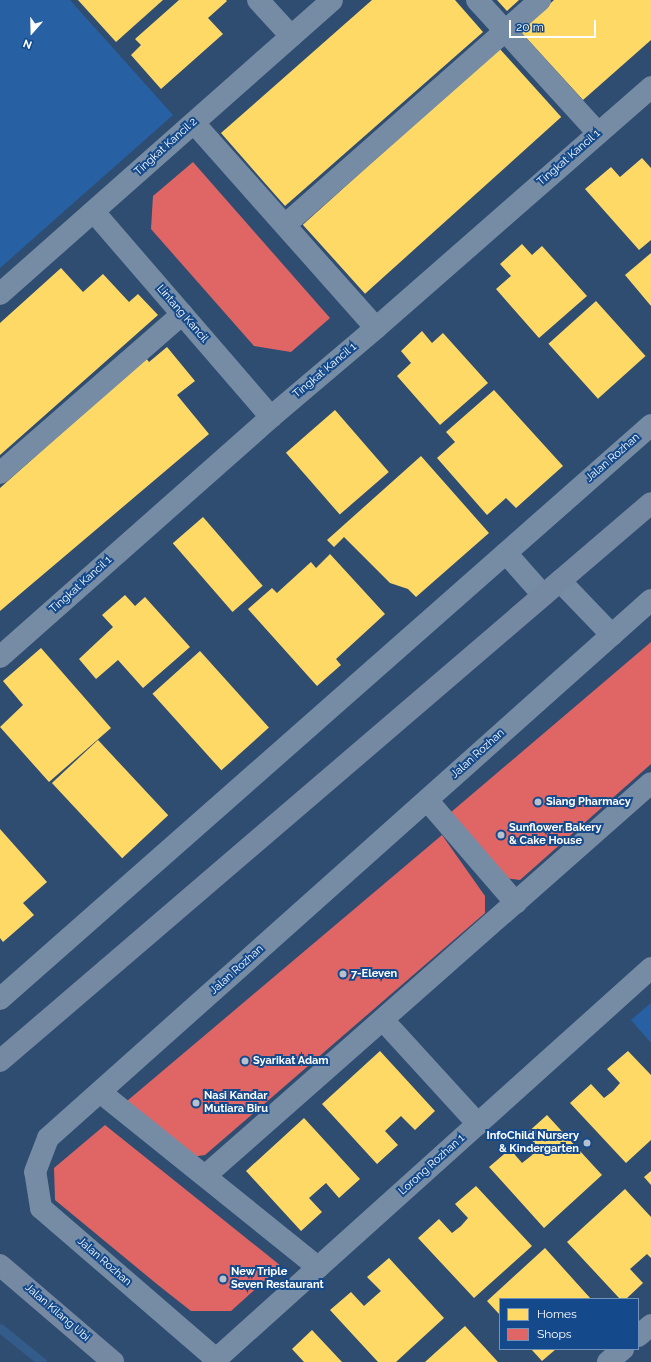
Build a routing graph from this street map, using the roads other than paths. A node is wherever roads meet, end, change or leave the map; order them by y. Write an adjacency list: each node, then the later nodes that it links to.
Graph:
1 (258, 0): 6 (street)
2 (332, 0): 6 (street, Tingkat Kancil 2)
3 (477, 0): 5 (street)
4 (540, 0): 5 (street)
5 (505, 31): 9 (street); 11 (street)
6 (291, 36): 8 (street, Tingkat Kancil 2)
7 (651, 87): 9 (street, Tingkat Kancil 1)
8 (194, 123): 10 (street, Tingkat Kancil 2); 11 (street)
9 (598, 133): 14 (street, Tingkat Kancil 1)
10 (94, 212): 12 (street, Tingkat Kancil 2); 13 (street, Lintang Kancil)
11 (285, 225): 14 (street)
12 (0, 294)
13 (182, 314): 15 (street, Lintang Kancil); 17 (street)
14 (376, 328): 15 (street, Tingkat Kancil 1)
15 (271, 417): 24 (street, Tingkat Kancil 1)
16 (651, 425): 19 (street, Jalan Rozhan)
17 (0, 473)
18 (651, 503): 20 (main road)
19 (506, 553): 21 (street); 29 (street, Jalan Rozhan)
20 (560, 581): 21 (main road); 23 (street)
21 (544, 595): 31 (main road)
22 (651, 600): 23 (street, Jalan Rozhan)
23 (612, 635): 26 (street, Jalan Rozhan)
24 (0, 657)
25 (651, 783): 27 (street)
26 (427, 800): 27 (street); 32 (street, Jalan Rozhan)
27 (516, 903): 30 (street)
28 (651, 968): 33 (street, Lorong Rozhan 1)
29 (0, 999)
30 (383, 1020): 33 (street); 34 (street)
31 (0, 1061)
32 (100, 1092): 34 (street); 40 (street, Jalan Rozhan)
33 (478, 1124): 36 (street, Lorong Rozhan 1)
34 (205, 1176): 36 (street)
35 (2, 1266): 41 (main road, Jalan Kilang Ubi)
36 (318, 1267): 40 (street, Lorong Rozhan 1)
37 (651, 1325): 38 (street)
38 (639, 1335)
39 (622, 1350): 42 (street)
40 (214, 1361)
41 (113, 1362)
42 (608, 1362)

